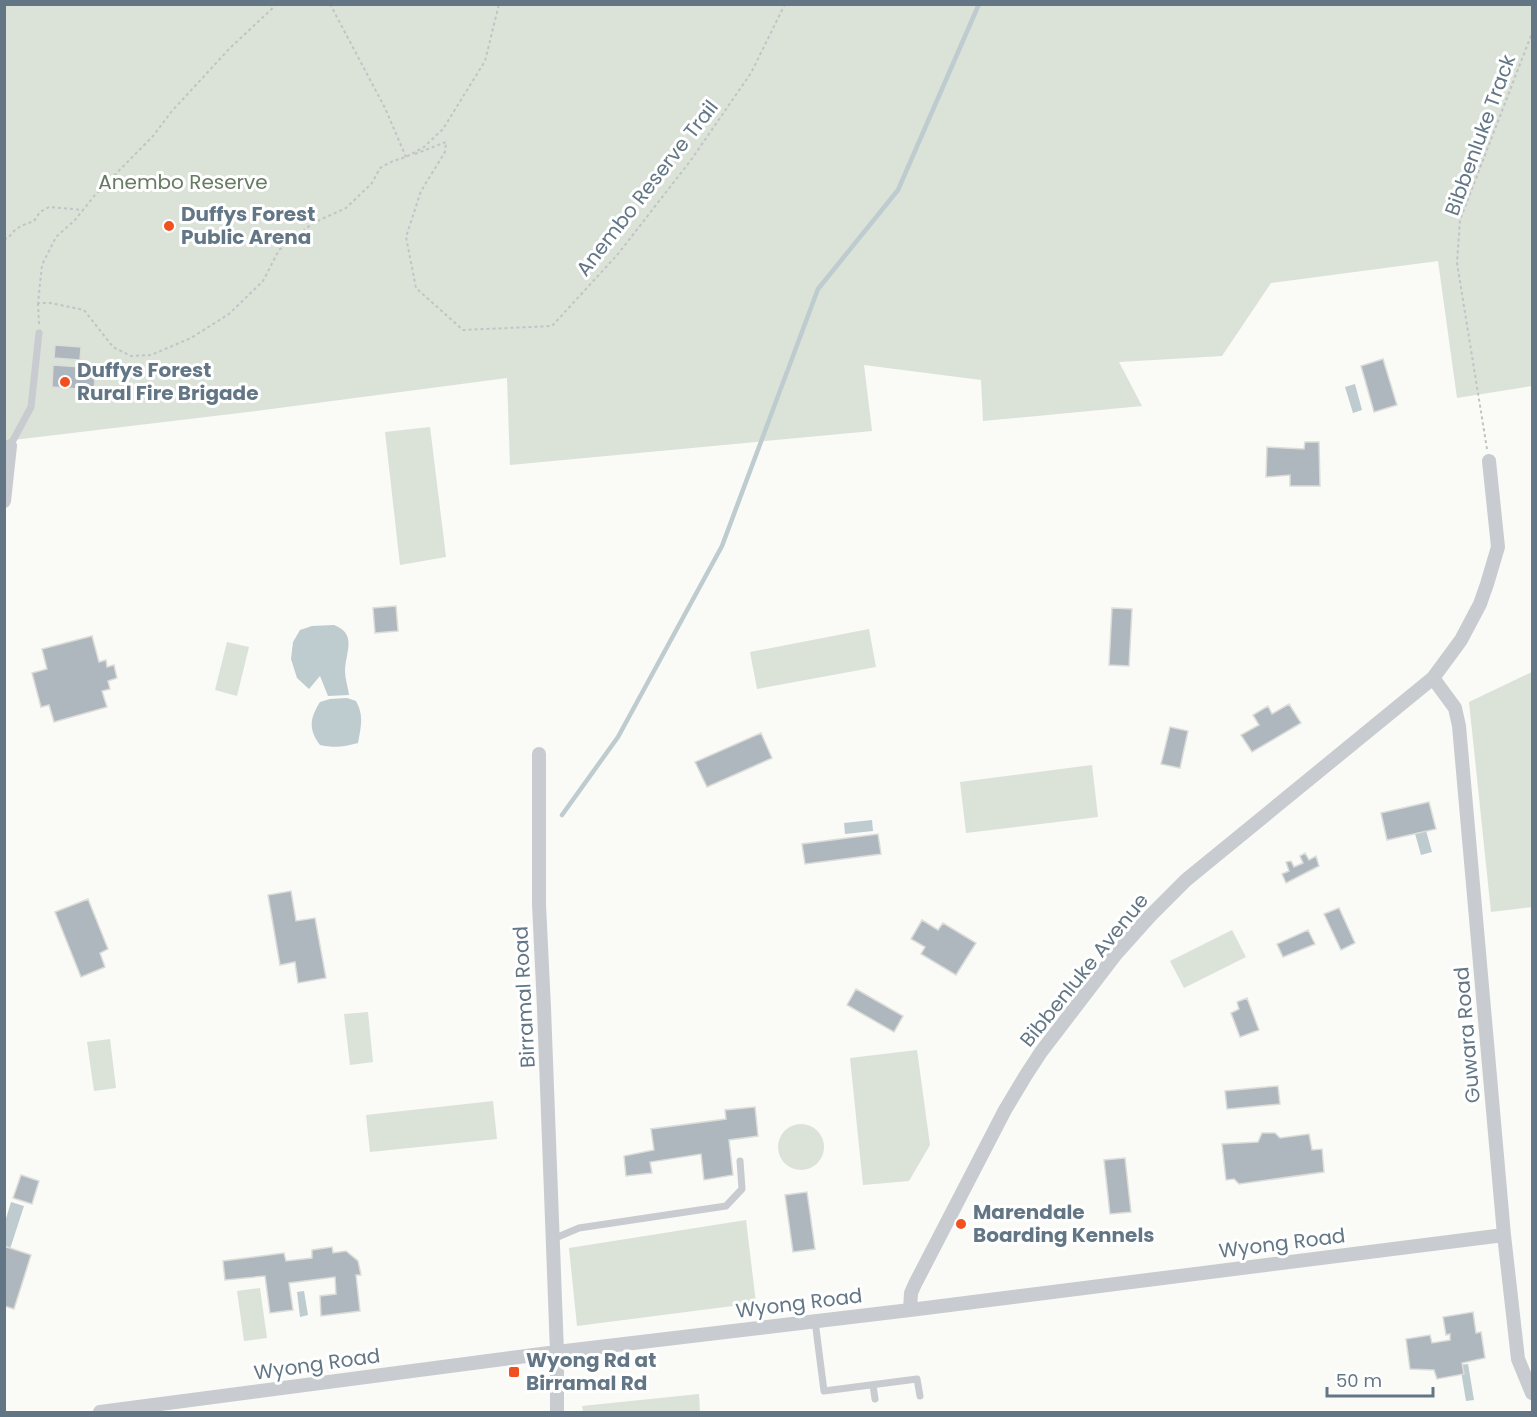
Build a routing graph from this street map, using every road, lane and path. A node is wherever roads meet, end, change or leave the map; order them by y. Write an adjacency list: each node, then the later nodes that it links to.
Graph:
1 (277, 4): 7 (path)
2 (330, 4): 6 (path)
3 (499, 4): 6 (path, Anembo Reserve Trail)
4 (785, 4): 6 (path, Anembo Reserve Trail)
5 (1533, 33): 12 (path, Bibbenluke Track)
6 (406, 157): 9 (path, Anembo Reserve Trail)
7 (83, 210): 8 (path); 9 (path)
8 (4, 239)
9 (38, 303): 10 (path)
10 (39, 333): 11 (lane)
11 (10, 447): 13 (street)
12 (1489, 461): 14 (street, Bibbenluke Avenue)
13 (4, 501)
14 (1433, 678): 17 (street, Guwara Road); 19 (street, Bibbenluke Avenue)
15 (539, 754): 18 (street, Birramal Road)
16 (740, 1161): 18 (lane)
17 (1504, 1235): 19 (street, Wyong Road); 23 (street, Guwara Road)
18 (553, 1239): 21 (street, Birramal Road)
19 (910, 1310): 20 (street, Wyong Road)
20 (815, 1321): 21 (street, Wyong Road); 22 (lane)
21 (557, 1352): 26 (street, Wyong Road); 27 (street, Birramal Road)
22 (873, 1385): 24 (lane); 25 (lane)
23 (1533, 1393)
24 (920, 1396)
25 (875, 1399)
26 (100, 1413)
27 (557, 1413)

